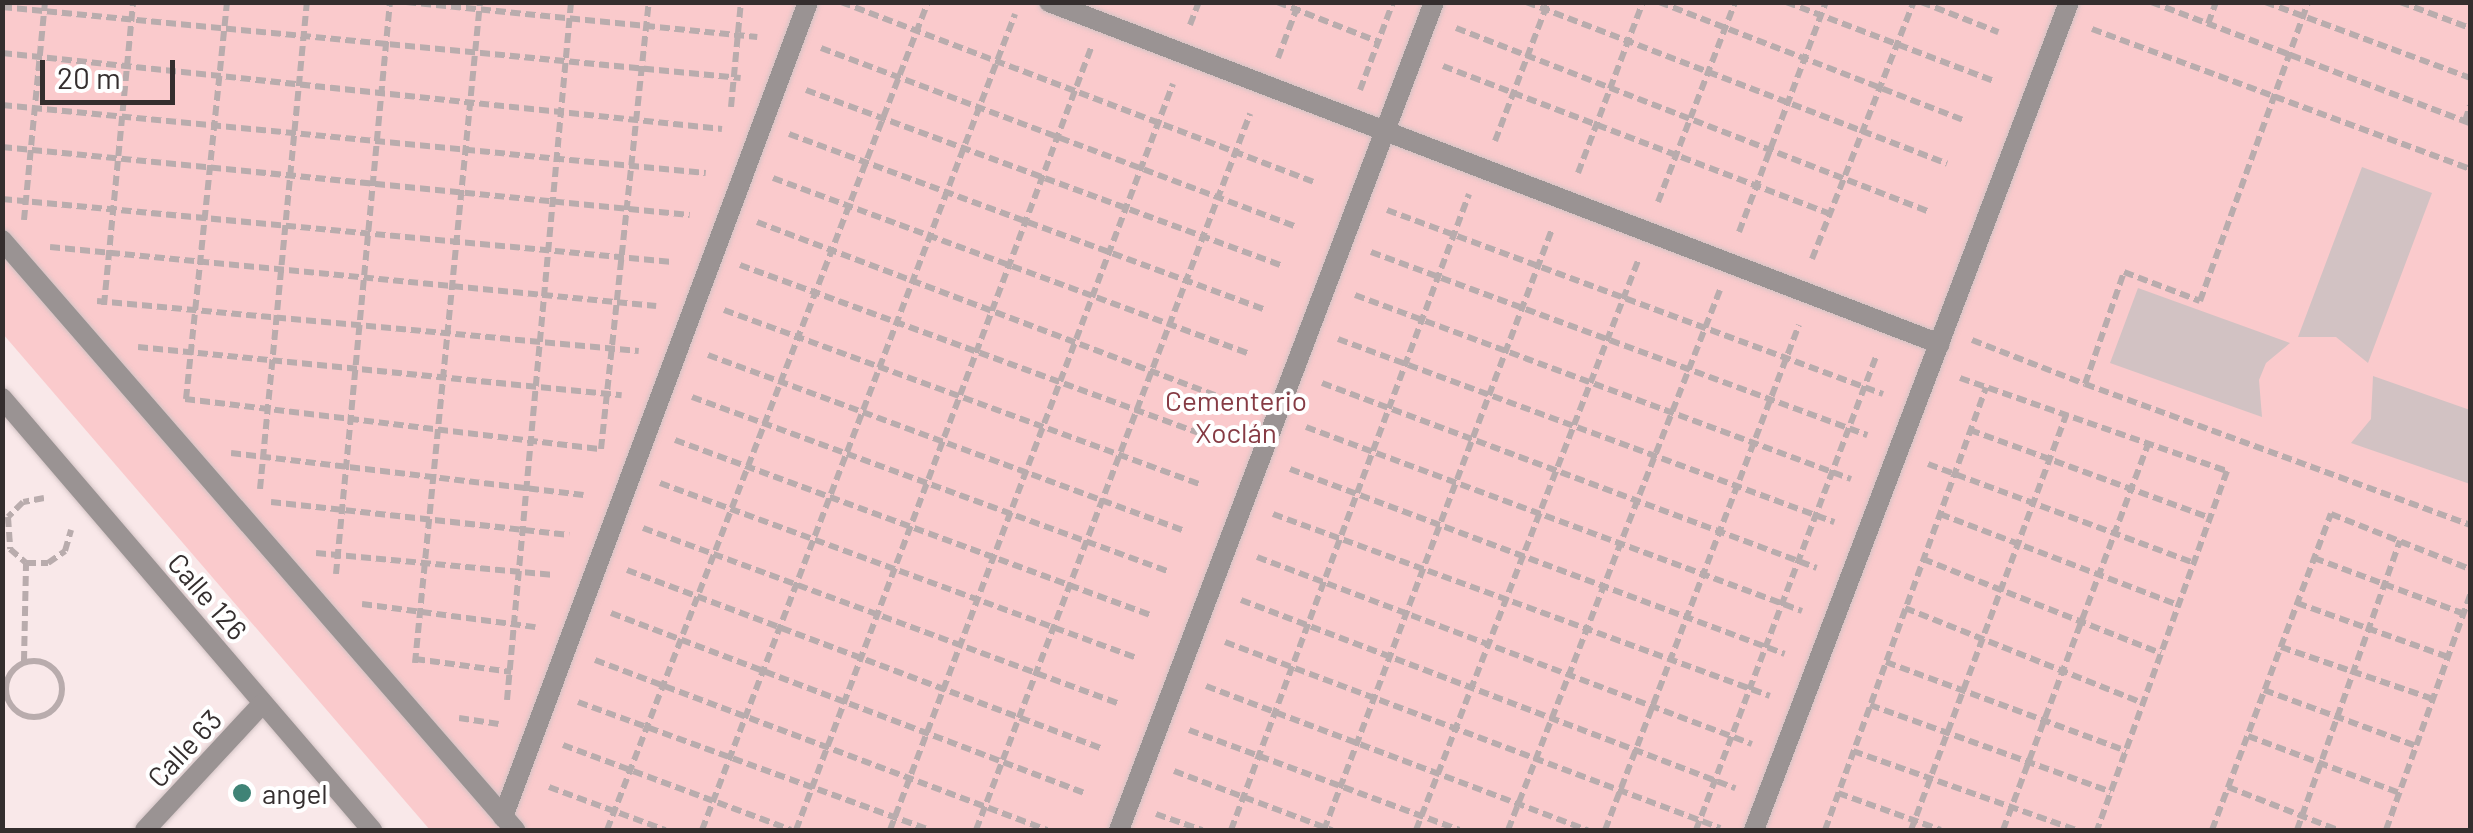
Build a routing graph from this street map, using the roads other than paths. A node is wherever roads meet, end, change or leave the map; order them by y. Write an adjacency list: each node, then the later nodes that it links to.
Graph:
1 (808, 2): 10 (street)
2 (1048, 2): 5 (street)
3 (1434, 2): 5 (street)
4 (2066, 10): 7 (street)
5 (1384, 132): 7 (street); 13 (street)
6 (15, 248): 10 (street)
7 (1942, 337): 14 (street)
8 (2, 398): 9 (street, Calle 126)
9 (263, 703): 11 (street, Calle 63); 12 (street, Calle 126)
10 (509, 824)
11 (145, 830)
12 (372, 830)
13 (1120, 830)
14 (1754, 830)

